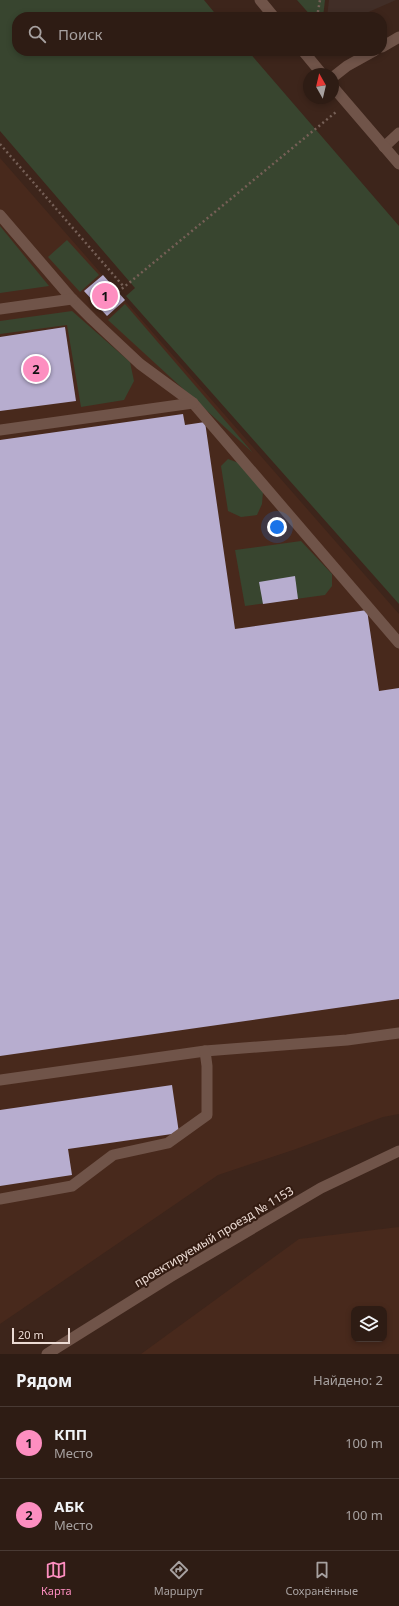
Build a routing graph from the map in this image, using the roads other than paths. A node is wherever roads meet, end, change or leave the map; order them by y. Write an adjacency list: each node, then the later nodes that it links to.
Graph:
1 (260, 0): 2 (street)
2 (270, 12)
3 (399, 37): 4 (street)
4 (387, 44)
5 (306, 56): 7 (street)
6 (365, 56): 8 (street)
7 (317, 68)
8 (339, 72)
9 (339, 94): 11 (street)
10 (399, 133): 11 (street)
11 (384, 147): 12 (street)
12 (399, 164)
13 (0, 215): 14 (street)
14 (72, 299): 15 (street); 16 (street)
15 (0, 308)
16 (192, 403): 17 (street); 18 (street)
17 (0, 430)
18 (399, 643)
19 (399, 1033): 20 (street)
20 (204, 1052): 21 (street); 23 (street)
21 (0, 1080)
22 (399, 1151): 24 (street, проектируемый проезд № 1153)
23 (0, 1199)
24 (47, 1354)

